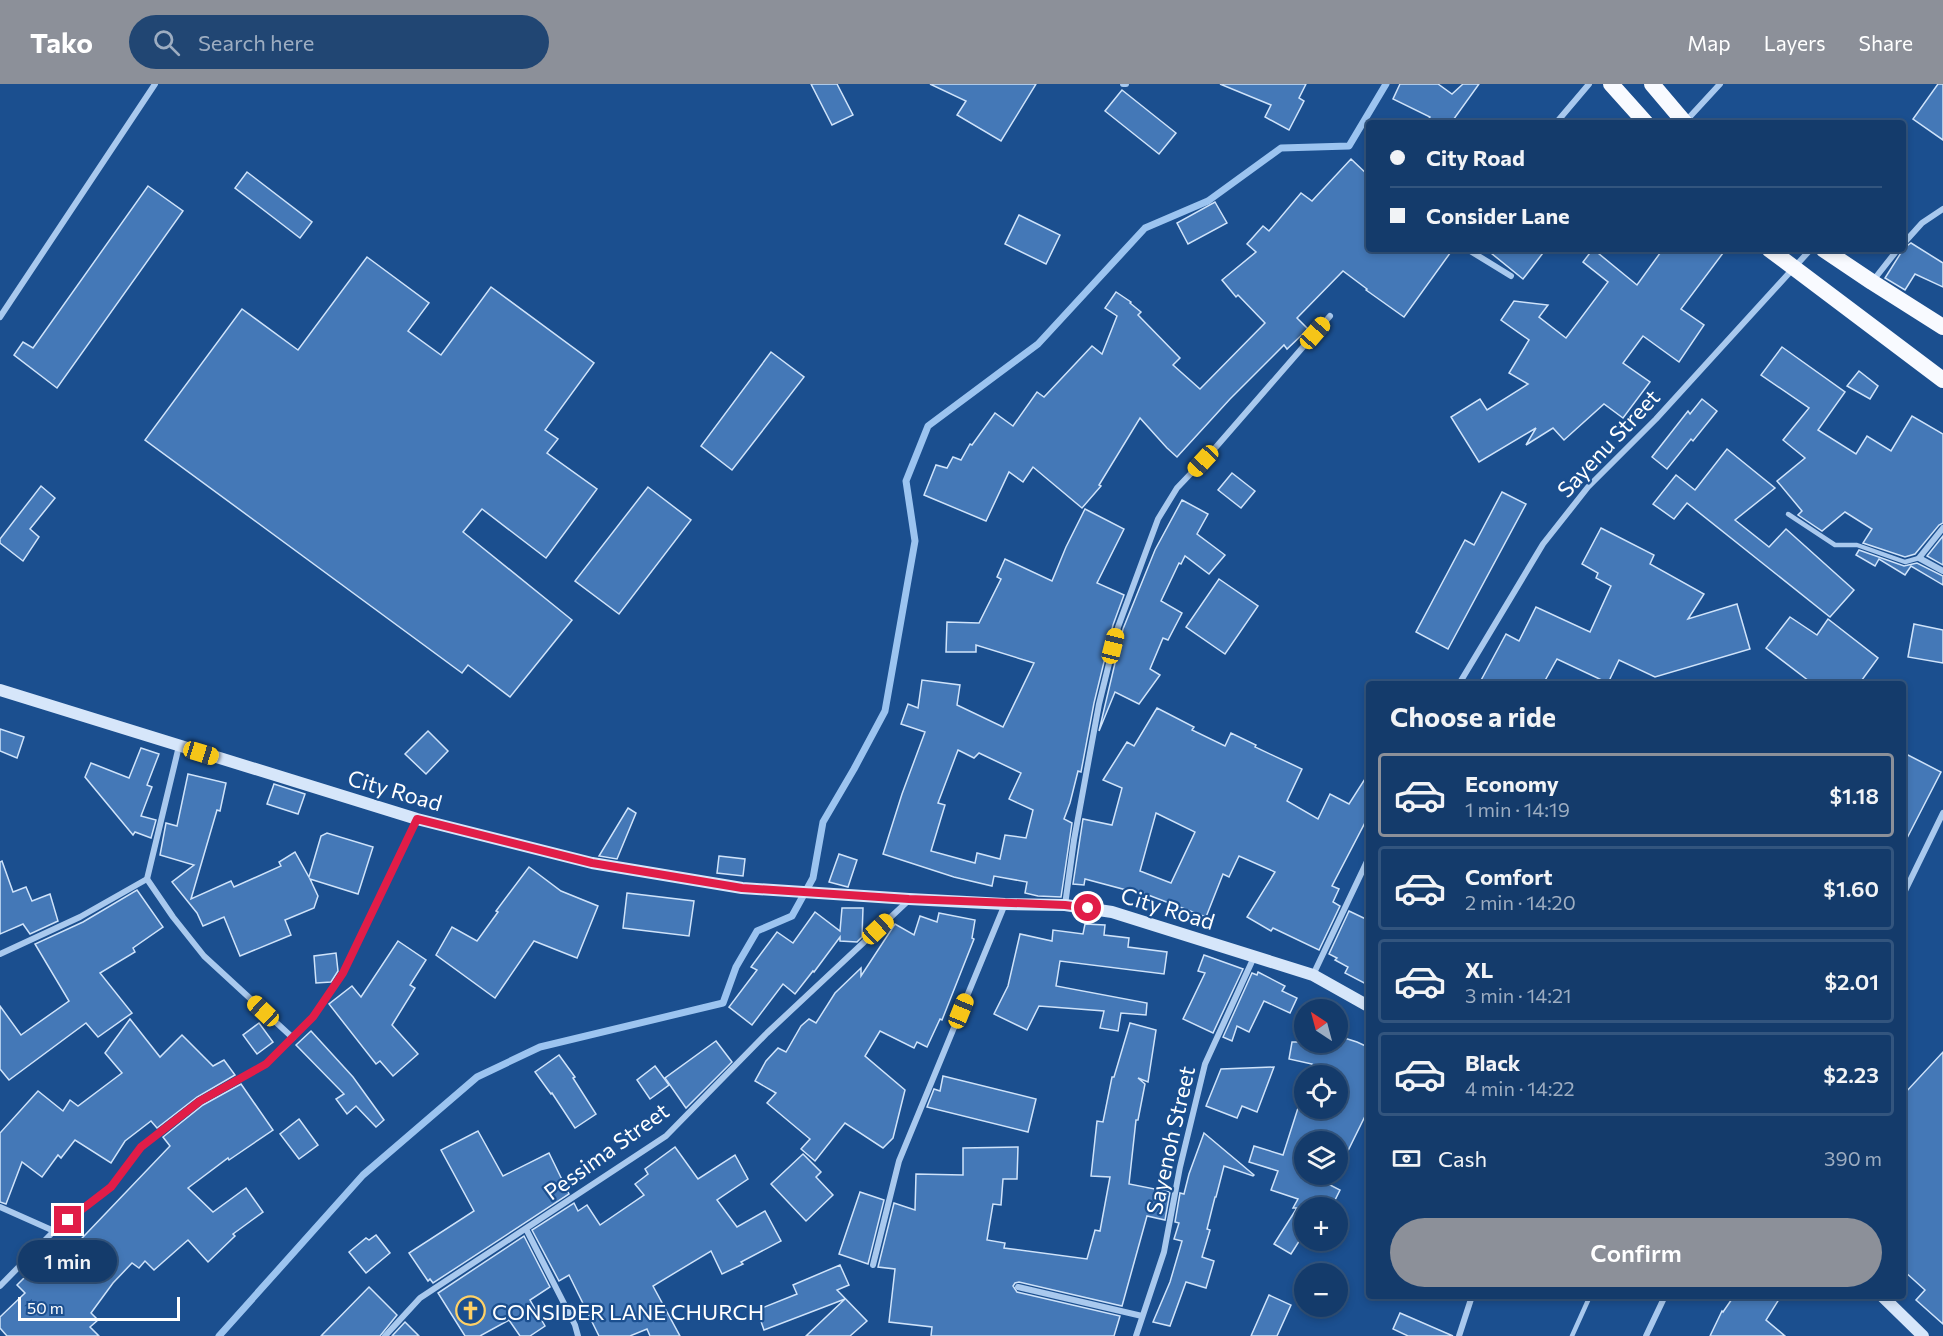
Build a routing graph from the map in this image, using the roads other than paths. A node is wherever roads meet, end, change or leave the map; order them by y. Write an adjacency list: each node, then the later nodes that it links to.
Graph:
1 (155, 84): 21 (street)
2 (1589, 84): 6 (street)
3 (1611, 84): 7 (highway)
4 (1652, 84): 8 (highway)
5 (1720, 84): 9 (street)
6 (1559, 120)
7 (1643, 120)
8 (1682, 120)
9 (1688, 120)
10 (1943, 209): 11 (street)
11 (1906, 241)
12 (1472, 252): 18 (street)
13 (1773, 252): 17 (highway)
14 (1808, 252): 17 (street, Sayenu Street)
15 (1828, 252): 19 (highway)
16 (1897, 252): 19 (street)
17 (1793, 268): 23 (highway); 28 (street, Sayenu Street)
18 (1511, 276)
19 (1872, 282): 22 (highway)
20 (1329, 316): 38 (street)
21 (0, 317)
22 (1943, 327)
23 (1943, 380)
24 (1788, 514): 26 (lane)
25 (1943, 528): 26 (street)
26 (1919, 558): 27 (street)
27 (1943, 571)
28 (1461, 681)
29 (0, 690): 30 (main road, City Road)
30 (179, 746): 32 (main road, City Road); 34 (street)
31 (1943, 813): 35 (street)
32 (417, 819): 36 (main road, City Road); 43 (street)
33 (1366, 863): 41 (street)
34 (147, 879): 39 (street); 43 (street)
35 (1906, 883)
36 (909, 899): 37 (main road, City Road); 45 (street, Pessima Street)
37 (1005, 904): 38 (main road, City Road); 47 (street)
38 (1065, 905): 40 (main road, City Road)
39 (0, 954)
40 (1254, 957): 41 (main road, City Road); 54 (street, Sayenoh Street)
41 (1313, 975): 42 (main road, City Road)
42 (1366, 1005)
43 (293, 1038): 46 (street)
44 (0, 1207): 46 (street)
45 (526, 1229): 55 (street, Pessima Street); 56 (street)
46 (54, 1232): 48 (street)
47 (873, 1265)
48 (0, 1286)
49 (1018, 1287): 54 (street)
50 (1471, 1299): 58 (street)
51 (1589, 1299): 59 (lane)
52 (1664, 1299): 60 (street)
53 (1885, 1299): 61 (main road)
54 (1142, 1316): 57 (street, Sayenoh Street)
55 (385, 1336)
56 (578, 1336)
57 (1136, 1336)
58 (1459, 1336)
59 (1572, 1336)
60 (1646, 1336)
61 (1923, 1336)

